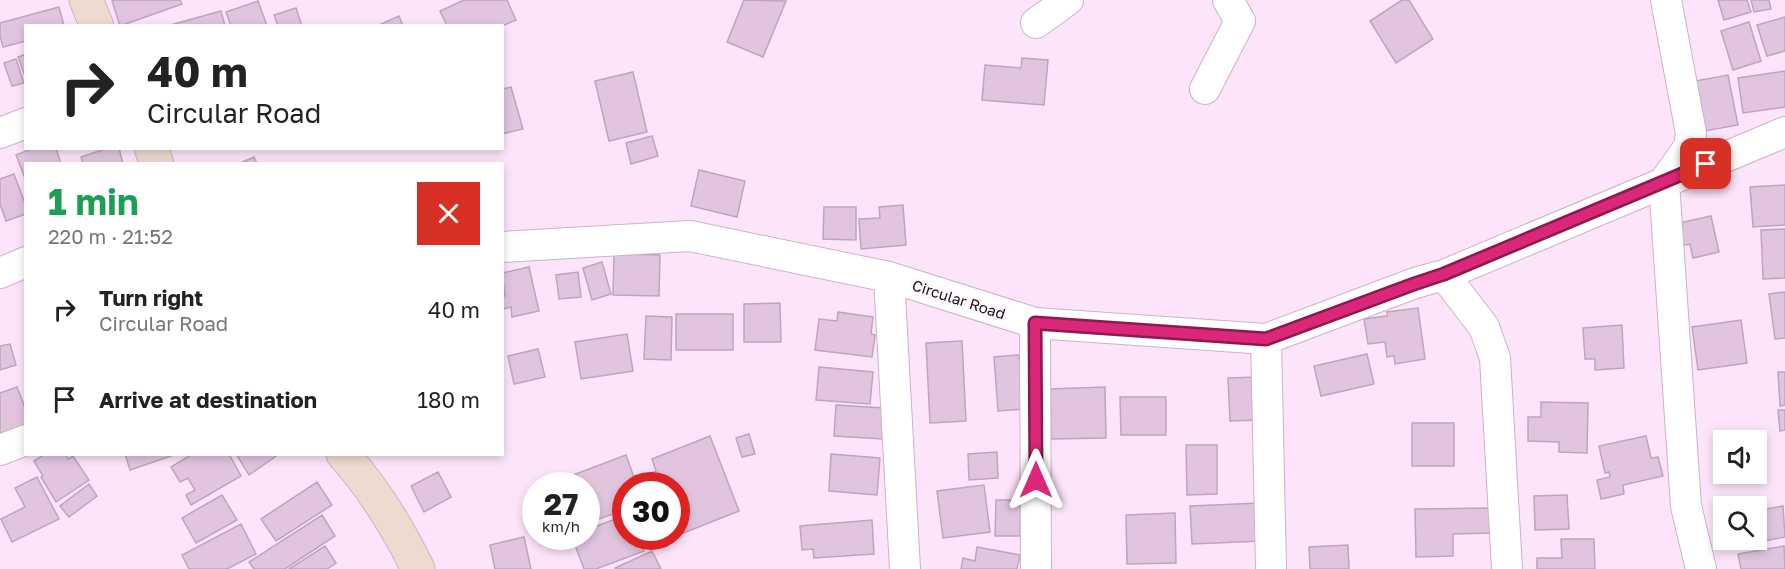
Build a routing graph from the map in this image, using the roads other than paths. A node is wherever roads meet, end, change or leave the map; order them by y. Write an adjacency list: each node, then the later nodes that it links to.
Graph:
1 (86, 0): 6 (main road)
2 (1068, 0): 5 (street)
3 (1228, 0): 7 (street)
4 (1666, 0): 11 (street)
5 (1036, 23)
6 (96, 24)
7 (1204, 89)
8 (24, 124): 10 (street)
9 (1785, 132): 11 (street, Circular Road)
10 (0, 133)
11 (1664, 183): 15 (street, Circular Road); 27 (street)
12 (504, 247): 16 (street)
13 (24, 263): 14 (street)
14 (0, 273)
15 (1444, 274): 18 (street, Circular Road); 26 (street)
16 (889, 277): 17 (street, Circular Road); 23 (street, Circular Road)
17 (1035, 323): 18 (street, Circular Road); 24 (street)
18 (1266, 339): 25 (street)
19 (24, 441): 20 (street)
20 (0, 450)
21 (345, 456): 22 (main road)
22 (418, 569)
23 (905, 569)
24 (1036, 569)
25 (1271, 569)
26 (1507, 569)
27 (1701, 569)

